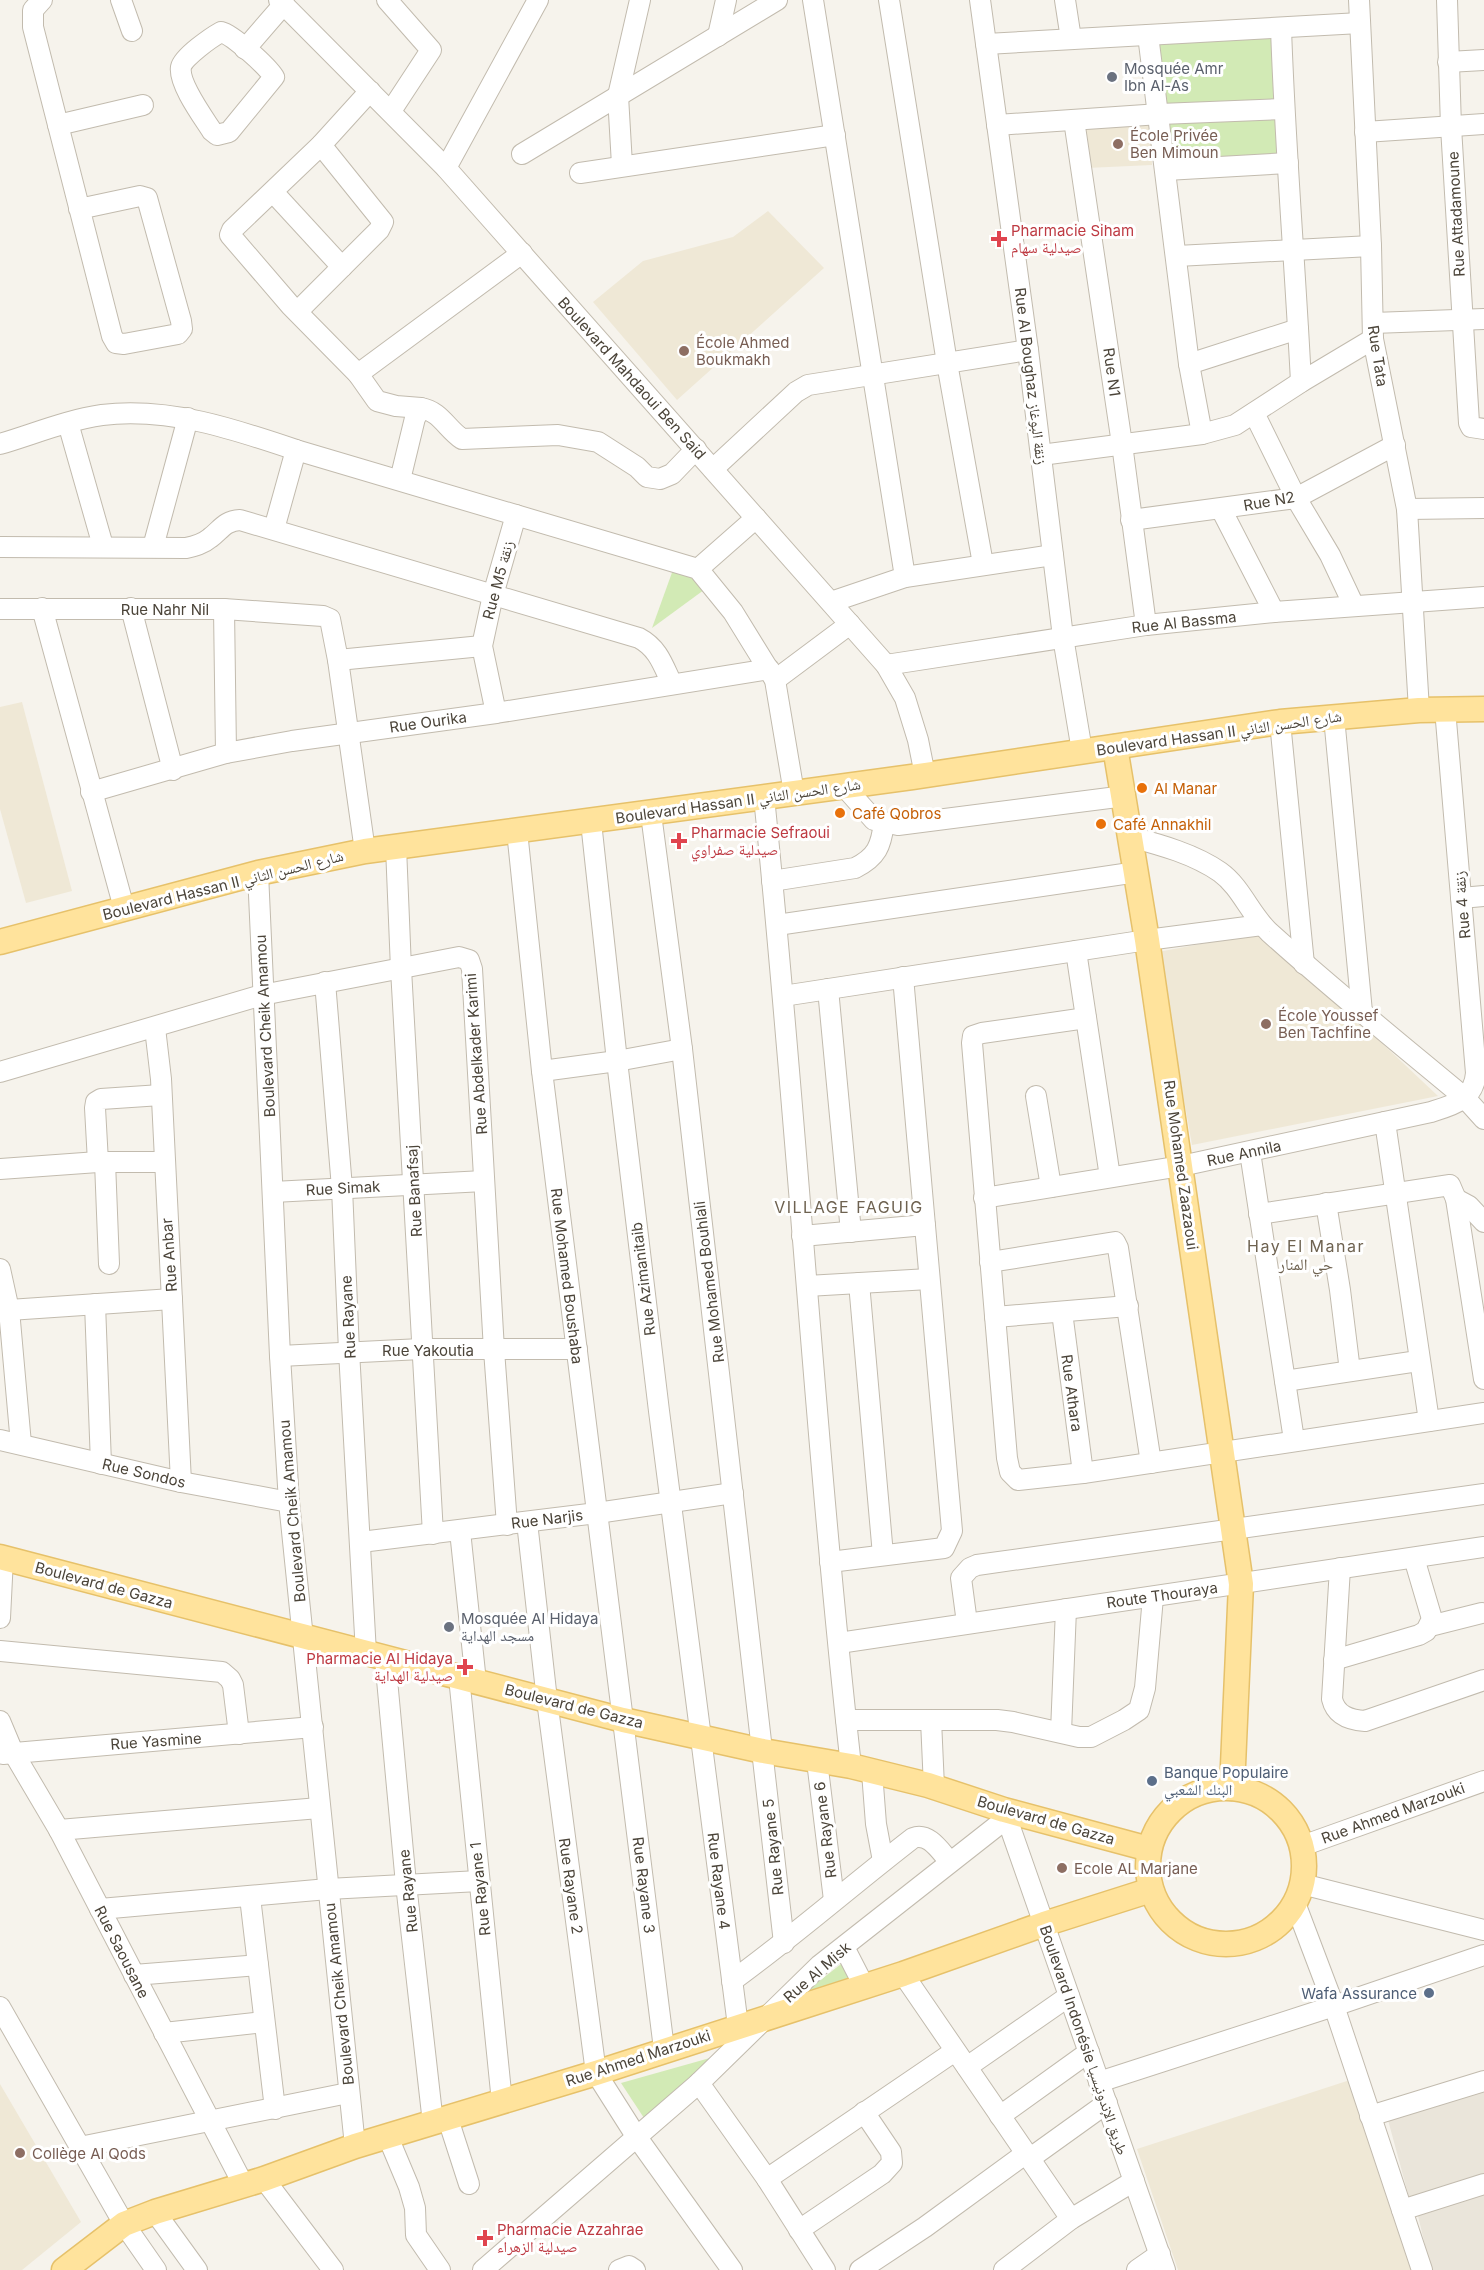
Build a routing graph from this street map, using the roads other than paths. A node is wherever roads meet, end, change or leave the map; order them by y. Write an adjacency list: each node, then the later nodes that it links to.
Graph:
1 (120, 0): 17 (street)
2 (538, 0): 42 (street)
3 (640, 0): 26 (street)
4 (726, 0): 19 (street)
5 (777, 0): 19 (street)
6 (813, 0): 37 (street)
7 (889, 0): 58 (street)
8 (980, 0): 21 (street, Rue Al Boughaz زنقة البوغاز)
9 (1065, 0): 20 (street)
10 (1359, 0): 15 (street, Rue Tata)
11 (1447, 0): 24 (street, Rue Attadamoune)
12 (390, 1): 29 (street)
13 (32, 3): 33 (street)
14 (289, 4): 22 (street); 25 (street, Boulevard Mahdaoui Ben Said)
15 (1360, 23): 16 (street); 36 (street, Rue Tata)
16 (1281, 28): 18 (street); 28 (street)
17 (132, 31)
18 (1149, 35): 20 (street); 30 (street)
19 (718, 36): 26 (street)
20 (1071, 39): 21 (street)
21 (986, 44): 34 (street, Rue Al Boughaz زنقة البوغاز)
22 (244, 49): 22 (street)
23 (1484, 60): 24 (street)
24 (1448, 62): 35 (street, Rue Attadamoune)
25 (370, 91): 29 (street, Boulevard Mahdaoui Ben Said); 38 (street)
26 (618, 96): 39 (street); 41 (street)
27 (142, 105): 33 (street)
28 (1283, 109): 30 (street); 40 (street)
29 (391, 111): 42 (street, Boulevard Mahdaoui Ben Said)
30 (1160, 114): 31 (street); 43 (street)
31 (1074, 120): 34 (street); 70 (street, Rue N1)
32 (1484, 124): 35 (street)
33 (58, 125): 46 (street)
34 (997, 125): 57 (street, Rue Al Boughaz زنقة البوغاز)
35 (1451, 127): 36 (street); 54 (street, Rue Attadamoune)
36 (1365, 132): 47 (street, Rue Tata)
37 (835, 135): 41 (street); 61 (street)
38 (321, 145): 45 (street); 51 (street)
39 (522, 154)
40 (1288, 163): 43 (street); 48 (street)
41 (622, 165): 44 (street)
42 (446, 168): 49 (street, Boulevard Mahdaoui Ben Said)
43 (1166, 170): 50 (street)
44 (580, 172)
45 (273, 192): 51 (street); 52 (street)
46 (79, 209): 46 (street)
47 (1371, 246): 48 (street); 56 (street, Rue Tata)
48 (1294, 250): 50 (street); 55 (street)
49 (522, 253): 60 (street); 72 (street, Boulevard Mahdaoui Ben Said)
50 (1177, 256): 59 (street)
51 (342, 267): 52 (street)
52 (296, 310): 60 (street)
53 (1484, 320): 54 (street)
54 (1462, 321): 56 (street); 67 (street, Rue Attadamoune)
55 (1298, 329): 59 (street); 62 (street)
56 (1373, 331): 62 (street); 71 (street, Rue Tata)
57 (1028, 350): 58 (street); 74 (street, Rue Al Boughaz زنقة البوغاز)
58 (947, 363): 61 (street); 89 (street)
59 (1189, 364): 68 (street)
60 (358, 374): 63 (street)
61 (871, 374): 75 (street); 91 (street)
62 (1301, 382): 64 (street)
63 (421, 408): 72 (street); 76 (street)
64 (1254, 413): 68 (street); 77 (street)
65 (188, 418): 66 (street); 73 (street); 87 (street)
66 (68, 423): 69 (street); 85 (street)
67 (1477, 428)
68 (1202, 434): 70 (street)
69 (0, 444)
70 (1122, 444): 74 (street); 83 (street, Rue N1)
71 (1395, 445): 77 (street, Rue N2); 80 (street, Rue Tata)
72 (696, 449): 75 (street, Boulevard Mahdaoui Ben Said)
73 (296, 450): 76 (street); 84 (street)
74 (1041, 455): 88 (street, Rue Al Boughaz زنقة البوغاز)
75 (713, 469): 82 (street, Boulevard Mahdaoui Ben Said)
76 (400, 480): 81 (street)
77 (1296, 498): 79 (street, Rue N2); 96 (street)
78 (1484, 508): 80 (street)
79 (1221, 509): 83 (street, Rue N2); 101 (street)
80 (1407, 509): 94 (street, Rue Tata)
81 (516, 515): 90 (street); 92 (street, Rue M5 زنقة)
82 (756, 518): 90 (street); 95 (street, Boulevard Mahdaoui Ben Said)
83 (1131, 520): 103 (street, Rue N1)
84 (274, 529): 87 (street); 92 (street)
85 (103, 546): 86 (street); 87 (street)
86 (0, 547)
87 (153, 547)
88 (1053, 555): 89 (street); 104 (street, Rue Al Boughaz زنقة البوغاز)
89 (983, 564): 91 (street)
90 (698, 569): 108 (street)
91 (905, 577): 95 (street)
92 (493, 595): 105 (street, Rue M5 زنقة); 109 (street)
93 (1484, 597): 94 (street, Rue Al Bassma)
94 (1412, 601): 96 (street, Rue Al Bassma); 112 (street, Rue Tata)
95 (831, 602): 102 (street, Boulevard Mahdaoui Ben Said)
96 (1354, 606): 101 (street, Rue Al Bassma)
97 (42, 608): 98 (street, Rue Nahr Nil); 99 (street, Rue Nahr Nil); 123 (street)
98 (131, 608): 100 (street, Rue Nahr Nil); 120 (street)
99 (0, 609)
100 (224, 609): 106 (street, Rue Nahr Nil); 119 (street)
101 (1274, 612): 103 (street, Rue Al Bassma)
102 (850, 624): 107 (street, Boulevard Mahdaoui Ben Said); 108 (street, Rue Ourika)
103 (1146, 625): 104 (street, Rue Al Bassma)
104 (1063, 637): 107 (street, Rue Al Bassma); 118 (street, Rue Al Boughaz زنقة البوغاز)
105 (482, 646): 106 (street); 113 (street)
106 (338, 660): 116 (street)
107 (886, 665): 121 (street, Boulevard Mahdaoui Ben Said)
108 (772, 674): 109 (street, Rue Ourika); 124 (street)
109 (672, 684): 113 (street, Rue Ourika)
110 (1445, 709): 111 (main road, Boulevard Hassan II شارع الحسن الثاني); 112 (main road, Boulevard Hassan II شارع الحسن الثاني); 138 (street, Rue 4 زنقة)
111 (1484, 709)
112 (1419, 710): 114 (main road, Boulevard Hassan II شارع الحسن الثاني)
113 (496, 713): 116 (street, Rue Ourika)
114 (1334, 717): 115 (main road, Boulevard Hassan II شارع الحسن الثاني); 152 (street)
115 (1280, 722): 117 (main road, Boulevard Hassan II شارع الحسن الثاني); 145 (street)
116 (347, 733): 119 (street, Rue Ourika); 133 (street)
117 (1115, 747): 118 (main road, Boulevard Hassan II شارع الحسن الثاني); 125 (main road, Rue Mohamed Zaazaoui)
118 (1082, 752): 121 (main road, Boulevard Hassan II شارع الحسن الثاني)
119 (226, 753): 120 (street, Rue Ourika)
120 (173, 770): 123 (street, Rue Ourika)
121 (925, 775): 122 (main road, Boulevard Hassan II شارع الحسن الثاني)
122 (843, 786): 124 (main road, Boulevard Hassan II شارع الحسن الثاني); 129 (street)
123 (91, 792): 139 (street)
124 (794, 793): 126 (main road, Boulevard Hassan II شارع الحسن الثاني)
125 (1125, 796): 129 (street); 131 (main road, Rue Mohamed Zaazaoui)
126 (764, 797): 127 (main road, Boulevard Hassan II شارع الحسن الثاني); 136 (street)
127 (651, 814): 128 (main road, Boulevard Hassan II شارع الحسن الثاني); 155 (street, Rue Mohamed Bouhlali)
128 (591, 822): 130 (main road, Boulevard Hassan II شارع الحسن الثاني); 156 (street, Rue Azimanitaib)
129 (884, 823): 136 (street)
130 (517, 831): 132 (main road, Boulevard Hassan II شارع الحسن الثاني); 157 (street, Rue Mohamed Boushaba)
131 (1131, 837): 134 (main road, Rue Mohamed Zaazaoui); 141 (street)
132 (396, 847): 133 (main road, Boulevard Hassan II شارع الحسن الثاني); 146 (street, Rue Banafsaj)
133 (365, 851): 135 (main road, Boulevard Hassan II شارع الحسن الثاني)
134 (1137, 872): 140 (street); 142 (main road, Rue Mohamed Zaazaoui)
135 (258, 873): 139 (main road, Boulevard Hassan II شارع الحسن الثاني); 150 (street, Boulevard Cheik Amamou)
136 (772, 880): 140 (street)
137 (1484, 896): 138 (street)
138 (1461, 898): 161 (street, Rue 4 زنقة)
139 (124, 908): 143 (main road, Boulevard Hassan II شارع الحسن الثاني)
140 (777, 925): 151 (street)
141 (1262, 925): 142 (street); 145 (street)
142 (1147, 940): 144 (street); 167 (main road, Rue Mohamed Zaazaoui)
143 (0, 942)
144 (1076, 951): 147 (street); 153 (street)
145 (1304, 964): 152 (street)
146 (401, 969): 148 (street, Rue Abdelkader Karimi); 170 (street, Rue Abdelkader Karimi); 171 (street, Rue Banafsaj)
147 (903, 977): 149 (street); 181 (street)
148 (325, 982): 150 (street, Rue Abdelkader Karimi); 173 (street, Rue Rayane)
149 (828, 989): 151 (street); 182 (street)
150 (262, 995): 154 (street, Rue Abdelkader Karimi); 174 (street, Boulevard Cheik Amamou)
151 (783, 996): 183 (street)
152 (1362, 1012): 161 (street)
153 (1086, 1018): 169 (street); 176 (street)
154 (155, 1028): 158 (street, Rue Abdelkader Karimi); 159 (street, Rue Anbar)
155 (682, 1049): 156 (street); 216 (street, Rue Mohamed Bouhlali)
156 (617, 1061): 157 (street); 219 (street, Rue Azimanitaib)
157 (542, 1071): 197 (street, Rue Mohamed Boushaba)
158 (0, 1072)
159 (161, 1095): 165 (street); 166 (street, Rue Anbar)
160 (1036, 1096): 172 (street)
161 (1464, 1098): 162 (street); 163 (street, Rue Annila)
162 (1484, 1119)
163 (1385, 1122): 164 (street, Rue Annila); 175 (street)
164 (1250, 1152): 167 (street, Rue Annila); 179 (street)
165 (102, 1162): 166 (street); 168 (street); 185 (street)
166 (164, 1162): 190 (street, Rue Anbar)
167 (1181, 1166): 169 (street, Rue Annila); 211 (main road, Rue Mohamed Zaazaoui)
168 (0, 1169)
169 (1110, 1178): 172 (street, Rue Annila)
170 (484, 1181): 171 (street, Rue Simak); 198 (street, Rue Abdelkader Karimi)
171 (414, 1185): 173 (street, Rue Simak); 196 (street, Rue Banafsaj)
172 (1051, 1187): 176 (street, Rue Annila)
173 (342, 1188): 174 (street, Rue Simak); 200 (street, Rue Rayane)
174 (273, 1192): 201 (street, Boulevard Cheik Amamou)
175 (1394, 1193): 177 (street); 178 (street); 202 (street)
176 (984, 1198): 184 (street)
177 (1456, 1199): 180 (street); 199 (street)
178 (1326, 1203): 179 (street); 203 (street)
179 (1259, 1214): 205 (street)
180 (1484, 1222)
181 (925, 1225): 182 (street); 187 (street)
182 (851, 1232): 183 (street)
183 (802, 1236): 189 (street)
184 (990, 1262): 192 (street); 195 (street)
185 (109, 1264)
186 (0, 1269): 193 (street)
187 (929, 1279): 188 (street); 227 (street)
188 (859, 1283): 189 (street); 227 (street)
189 (807, 1286): 230 (street)
190 (172, 1299): 191 (street); 215 (street, Rue Anbar)
191 (96, 1304): 193 (street); 213 (street)
192 (1128, 1306): 194 (street); 212 (street)
193 (9, 1310): 210 (street)
194 (1062, 1312): 195 (street); 214 (street, Rue Athara)
195 (995, 1317): 214 (street)
196 (422, 1349): 198 (street, Rue Yakoutia); 200 (street, Rue Yakoutia); 224 (street, Rue Banafsaj)
197 (577, 1349): 198 (street, Rue Yakoutia); 220 (street, Rue Mohamed Boushaba)
198 (494, 1350): 221 (street, Rue Abdelkader Karimi)
199 (1482, 1351): 204 (street)
200 (349, 1352): 201 (street, Rue Yakoutia); 225 (street, Rue Rayane)
201 (280, 1356): 218 (street, Boulevard Cheik Amamou)
202 (1418, 1361): 203 (street); 207 (street)
203 (1350, 1371): 205 (street)
204 (1484, 1379)
205 (1285, 1381): 209 (street)
206 (1484, 1413): 207 (street)
207 (1428, 1421): 209 (street)
208 (0, 1440): 210 (street, Rue Sondos)
209 (1294, 1440): 211 (street)
210 (21, 1444): 213 (street, Rue Sondos)
211 (1223, 1453): 212 (street); 222 (main road, Rue Mohamed Zaazaoui)
212 (1152, 1463): 214 (street)
213 (101, 1464): 215 (street, Rue Sondos)
214 (1083, 1473)
215 (181, 1482): 218 (street, Rue Sondos)
216 (733, 1493): 219 (street, Rue Narjis); 255 (street, Rue Mohamed Bouhlali)
217 (1484, 1494): 222 (street)
218 (289, 1502): 239 (street, Boulevard Cheik Amamou)
219 (672, 1502): 220 (street, Rue Narjis); 254 (street, Rue Azimanitaib)
220 (597, 1513): 221 (street, Rue Narjis); 247 (street, Rue Mohamed Boushaba)
221 (517, 1523): 223 (street, Rue Narjis); 246 (street, Rue Rayane 2)
222 (1234, 1530): 232 (main road, Rue Mohamed Zaazaoui); 237 (street)
223 (460, 1531): 224 (street, Rue Narjis); 244 (street, Rue Rayane 1)
224 (434, 1534): 225 (street, Rue Narjis)
225 (361, 1542): 242 (street, Rue Rayane)
226 (1484, 1547): 229 (street, Route Thouraya)
227 (883, 1555): 230 (street)
228 (2, 1558): 236 (street); 239 (main road, Boulevard de Gazza)
229 (1414, 1558): 231 (street, Route Thouraya); 238 (street)
230 (830, 1562): 240 (street)
231 (1340, 1568): 232 (street, Route Thouraya); 243 (street)
232 (1241, 1584): 233 (street, Route Thouraya); 261 (main road, Rue Mohamed Zaazaoui)
233 (1153, 1597): 234 (street, Route Thouraya); 252 (street)
234 (1066, 1609): 237 (street, Route Thouraya); 252 (street)
235 (1482, 1613): 238 (street)
236 (0, 1618)
237 (967, 1623): 240 (street, Route Thouraya)
238 (1430, 1626): 243 (street)
239 (302, 1637): 242 (main road, Boulevard de Gazza); 251 (street, Boulevard Cheik Amamou)
240 (839, 1643): 248 (street)
241 (0, 1651): 253 (street)
242 (376, 1656): 244 (main road, Boulevard de Gazza); 270 (street, Rue Rayane)
243 (1334, 1660): 245 (street)
244 (467, 1679): 246 (main road, Boulevard de Gazza); 269 (street, Rue Rayane 1)
245 (1484, 1680)
246 (547, 1700): 247 (main road, Boulevard de Gazza); 298 (street, Rue Rayane 2)
247 (623, 1720): 254 (main road, Boulevard de Gazza); 294 (street, Rue Rayane 3)
248 (846, 1720): 249 (street); 258 (street)
249 (931, 1720): 252 (street); 260 (street)
250 (0, 1721): 256 (street, Rue Saousane)
251 (313, 1727): 253 (street, Rue Yasmine); 262 (street, Boulevard Cheik Amamou)
252 (1061, 1732)
253 (239, 1734): 256 (street, Rue Yasmine)
254 (701, 1736): 255 (main road, Boulevard de Gazza); 285 (street, Rue Rayane 4)
255 (763, 1751): 257 (main road, Boulevard de Gazza); 279 (street, Rue Rayane 5)
256 (6, 1754): 264 (street, Rue Saousane)
257 (817, 1761): 258 (main road, Boulevard de Gazza); 275 (street, Rue Rayane 6)
258 (861, 1769): 260 (main road, Boulevard de Gazza); 267 (street)
259 (1484, 1781): 265 (street, Rue Ahmed Marzouki)
260 (934, 1787): 263 (main road, Boulevard de Gazza)
261 (1232, 1788): 265 (main road); 266 (main road)
262 (319, 1808): 264 (street); 271 (street, Boulevard Cheik Amamou)
263 (1005, 1814): 266 (main road, Boulevard de Gazza); 268 (street, Rue Al Misk); 277 (street, Boulevard Indonésie طريق الإندونيسيا)
264 (59, 1830): 276 (street, Rue Saousane)
265 (1302, 1846): 273 (main road)
266 (1149, 1849): 272 (main road)
267 (883, 1861): 268 (street); 275 (street)
268 (950, 1862): 280 (street, Rue Al Misk)
269 (479, 1881): 270 (street); 303 (street, Rue Rayane 1)
270 (406, 1884): 271 (street); 309 (street, Rue Rayane)
271 (328, 1889): 274 (street); 302 (street, Boulevard Cheik Amamou)
272 (1151, 1890): 273 (main road); 277 (main road, Rue Ahmed Marzouki)
273 (1298, 1894): 278 (street); 288 (street)
274 (250, 1897): 276 (street); 282 (street)
275 (834, 1900): 279 (street)
276 (100, 1909): 284 (street, Rue Saousane)
277 (1044, 1924): 283 (main road, Rue Ahmed Marzouki); 287 (street, Boulevard Indonésie طريق الإندونيسيا)
278 (1484, 1930)
279 (784, 1943): 285 (street)
280 (844, 1947): 286 (street); 290 (street, Rue Al Misk)
281 (1484, 1955): 288 (street)
282 (258, 1965): 284 (street); 291 (street)
283 (903, 1974): 286 (main road, Rue Ahmed Marzouki); 295 (street)
284 (134, 1975): 293 (street, Rue Saousane)
285 (732, 1981): 292 (street, Rue Rayane 4)
286 (864, 1986): 290 (main road, Rue Ahmed Marzouki)
287 (1069, 1996): 296 (street, Boulevard Indonésie طريق الإندونيسيا); 297 (street)
288 (1334, 2006): 300 (street); 308 (street)
289 (0, 2007): 313 (street)
290 (769, 2015): 292 (main road, Rue Ahmed Marzouki); 301 (street, Rue Al Misk)
291 (264, 2022): 293 (street); 305 (street)
292 (738, 2026): 294 (main road, Rue Ahmed Marzouki)
293 (164, 2033): 310 (street, Rue Saousane)
294 (664, 2049): 298 (main road, Rue Ahmed Marzouki)
295 (956, 2051): 297 (street); 306 (street)
296 (1089, 2052): 300 (street, Boulevard Indonésie طريق الإندونيسيا); 307 (street)
297 (968, 2067): 307 (street)
298 (596, 2073): 303 (main road, Rue Ahmed Marzouki); 311 (street)
299 (1484, 2081): 308 (street)
300 (1099, 2082): 304 (street, Boulevard Indonésie طريق الإندونيسيا)
301 (699, 2083): 311 (street, Rue Al Misk); 316 (street)
302 (348, 2093): 305 (street); 314 (street, Boulevard Cheik Amamou)
303 (502, 2102): 309 (main road, Rue Ahmed Marzouki)
304 (1107, 2103): 315 (street); 318 (street, Boulevard Indonésie طريق الإندونيسيا)
305 (275, 2109): 310 (street)
306 (864, 2112): 316 (street); 325 (street)
307 (1000, 2116): 315 (street)
308 (1370, 2116): 321 (street)
309 (440, 2121): 312 (main road, Rue Ahmed Marzouki); 319 (street, Rue Rayane)
310 (210, 2122): 313 (street); 317 (street, Rue Saousane)
311 (636, 2136): 327 (street, Rue Al Misk); 335 (street)
312 (388, 2138): 314 (main road, Rue Ahmed Marzouki); 332 (street)
313 (80, 2146): 324 (street)
314 (355, 2146): 317 (main road, Rue Ahmed Marzouki)
315 (1027, 2156): 323 (street); 337 (street)
316 (767, 2179): 325 (street)
317 (253, 2181): 322 (main road, Rue Ahmed Marzouki); 331 (street, Rue Saousane)
318 (1134, 2181): 323 (street); 326 (street, Boulevard Indonésie طريق الإندونيسيا)
319 (469, 2184)
320 (1484, 2184): 321 (street)
321 (1402, 2210): 340 (street)
322 (155, 2212): 324 (main road, Rue Ahmed Marzouki); 330 (street)
323 (1071, 2219): 338 (street)
324 (124, 2224): 328 (main road, Rue Ahmed Marzouki); 329 (street)
325 (799, 2230): 336 (street)
326 (1162, 2262): 339 (street)
327 (489, 2268)
328 (64, 2270)
329 (156, 2270)
330 (197, 2270)
331 (333, 2270)
332 (440, 2270)
333 (619, 2270): 334 (street)
334 (635, 2270)
335 (732, 2270)
336 (825, 2270)
337 (860, 2270)
338 (1004, 2270)
339 (1137, 2270)
340 (1422, 2270)

